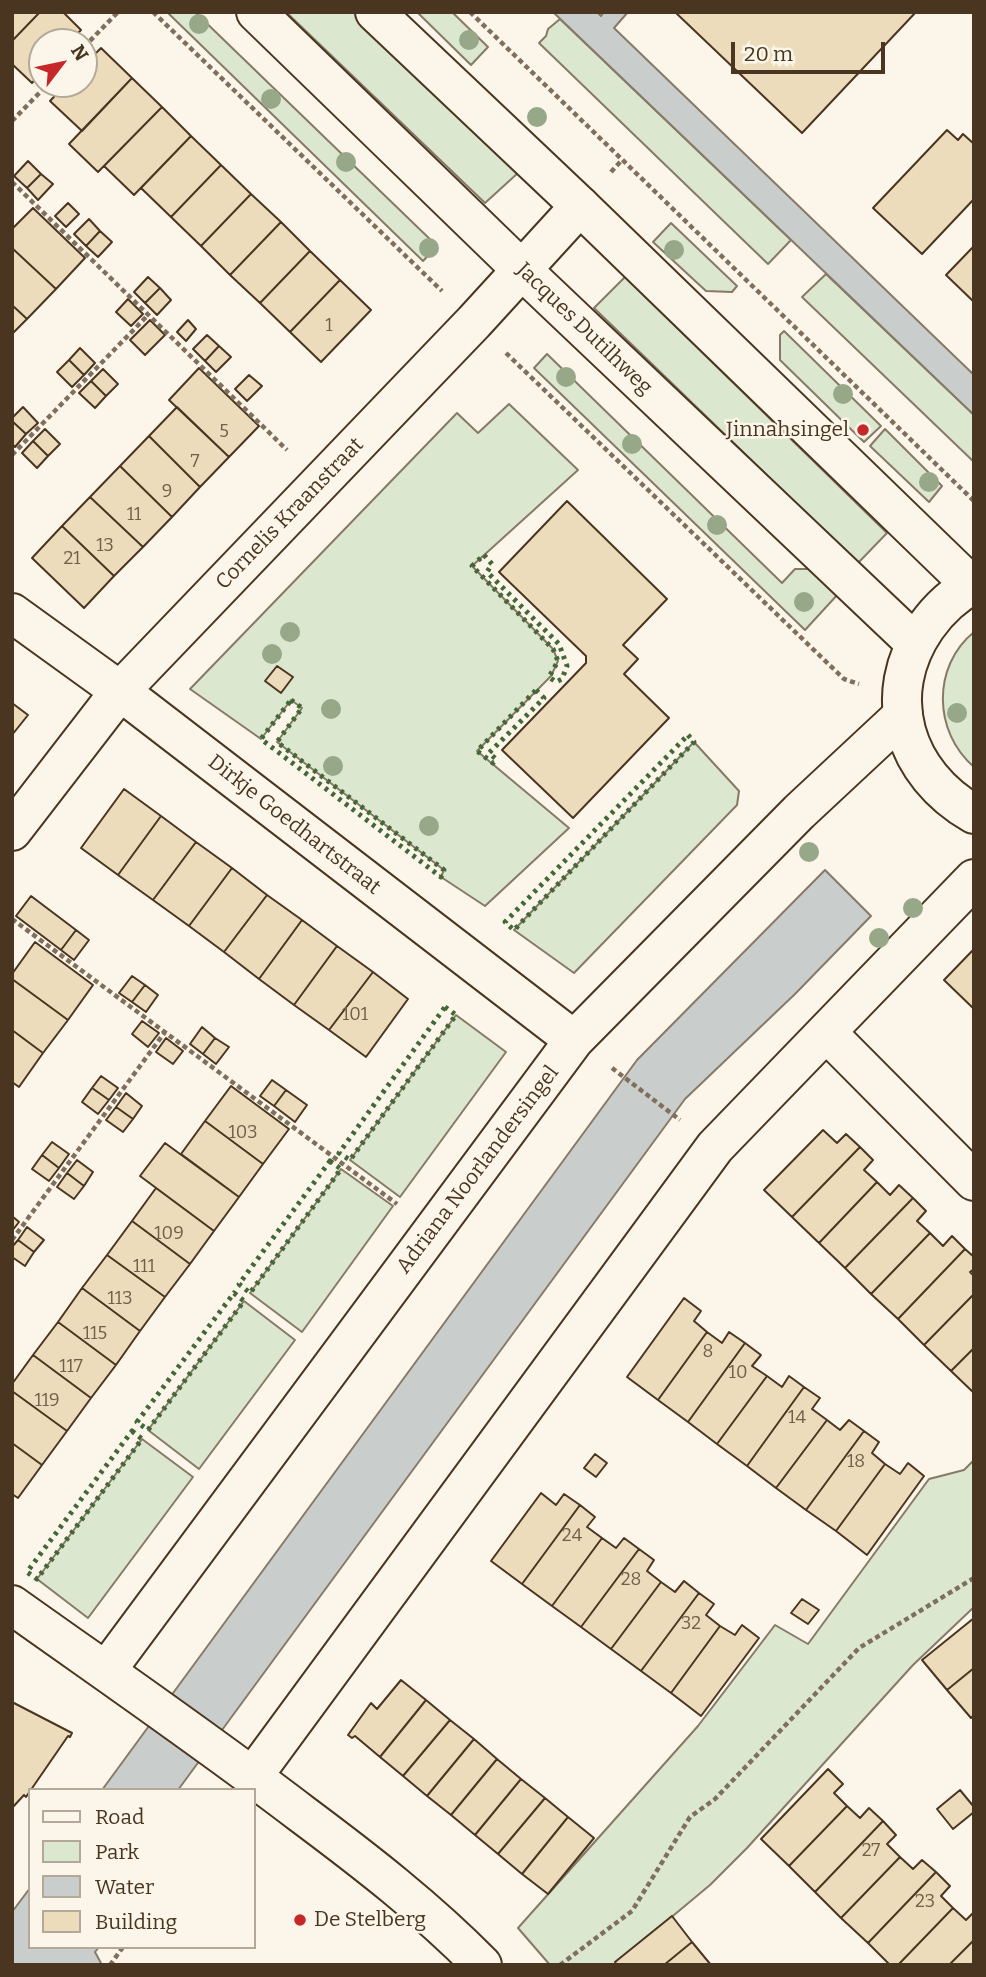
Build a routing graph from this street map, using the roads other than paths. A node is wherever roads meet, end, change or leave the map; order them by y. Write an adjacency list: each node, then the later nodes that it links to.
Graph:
1 (256, 12): 4 (street, Jacques Dutilhweg)
2 (375, 12): 3 (street)
3 (580, 206): 4 (street, Cornelis Kraanstraat); 5 (street)
4 (522, 270): 7 (street, Jacques Dutilhweg); 8 (street, Cornelis Kraanstraat)
5 (972, 585): 7 (street)
6 (12, 613): 8 (street, Dirkje Goedhartstraat)
7 (915, 643): 9 (street)
8 (120, 691): 11 (street, Cornelis Kraanstraat); 14 (street, Dirkje Goedhartstraat)
9 (903, 715): 10 (street); 14 (street, Adriana Noorlandersingel)
10 (974, 814)
11 (12, 831)
12 (974, 878): 13 (street)
13 (827, 1032): 15 (street); 18 (street)
14 (574, 1040): 17 (street, Adriana Noorlandersingel)
15 (974, 1181)
16 (12, 1605): 17 (street)
17 (106, 1671): 18 (street)
18 (238, 1765): 19 (street)
19 (482, 1965)

